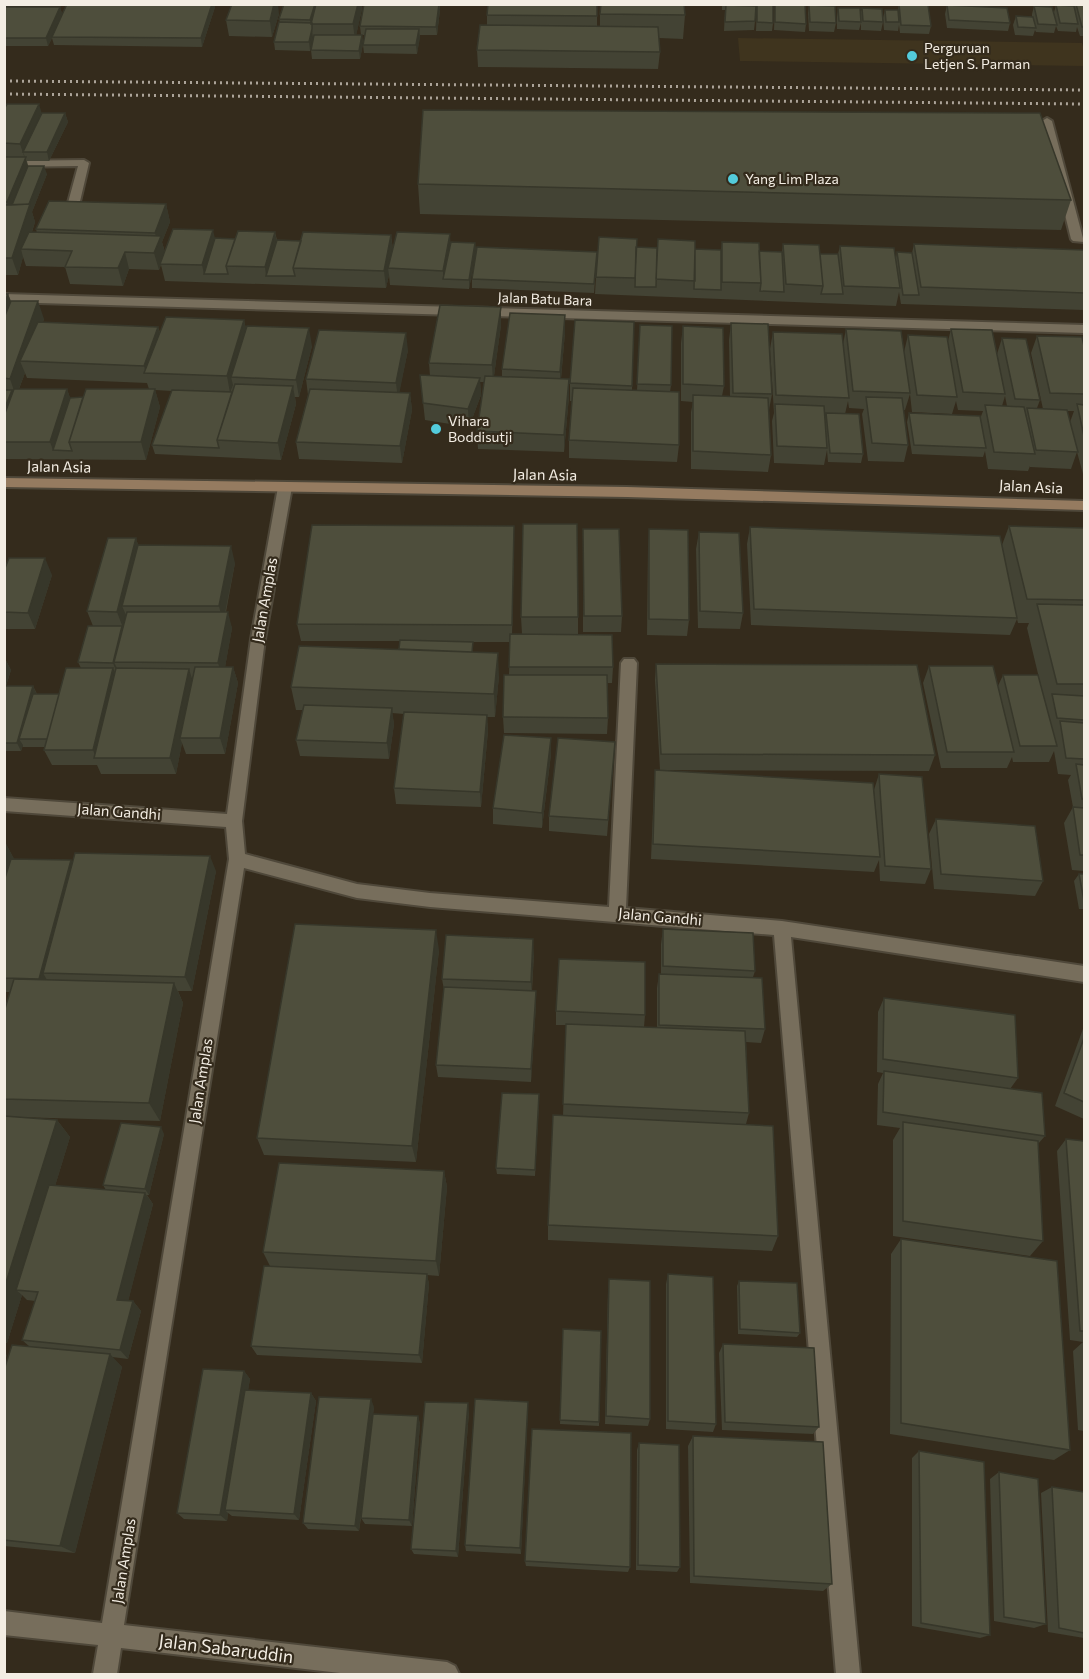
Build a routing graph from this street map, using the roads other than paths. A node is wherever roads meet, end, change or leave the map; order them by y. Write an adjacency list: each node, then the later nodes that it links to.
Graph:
1 (1047, 121): 4 (street)
2 (4, 164): 3 (street)
3 (72, 210)
4 (1084, 239)
5 (4, 298): 6 (street, Jalan Batu Bara)
6 (1084, 329)
7 (4, 482): 8 (main road, Jalan Asia)
8 (285, 487): 9 (main road, Jalan Asia); 12 (street, Jalan Amplas)
9 (1084, 506)
10 (629, 663): 14 (street)
11 (4, 804): 12 (street, Jalan Gandhi)
12 (234, 821): 13 (street, Jalan Amplas)
13 (237, 859): 14 (street, Jalan Gandhi); 18 (street, Jalan Amplas)
14 (617, 913): 15 (street, Jalan Gandhi)
15 (782, 928): 16 (street, Jalan Gandhi); 21 (street)
16 (1084, 974)
17 (4, 1623): 18 (street, Jalan Sabaruddin)
18 (112, 1635): 19 (street, Jalan Amplas); 20 (street, Jalan Sabaruddin)
19 (105, 1674)
20 (447, 1674)
21 (848, 1674)

